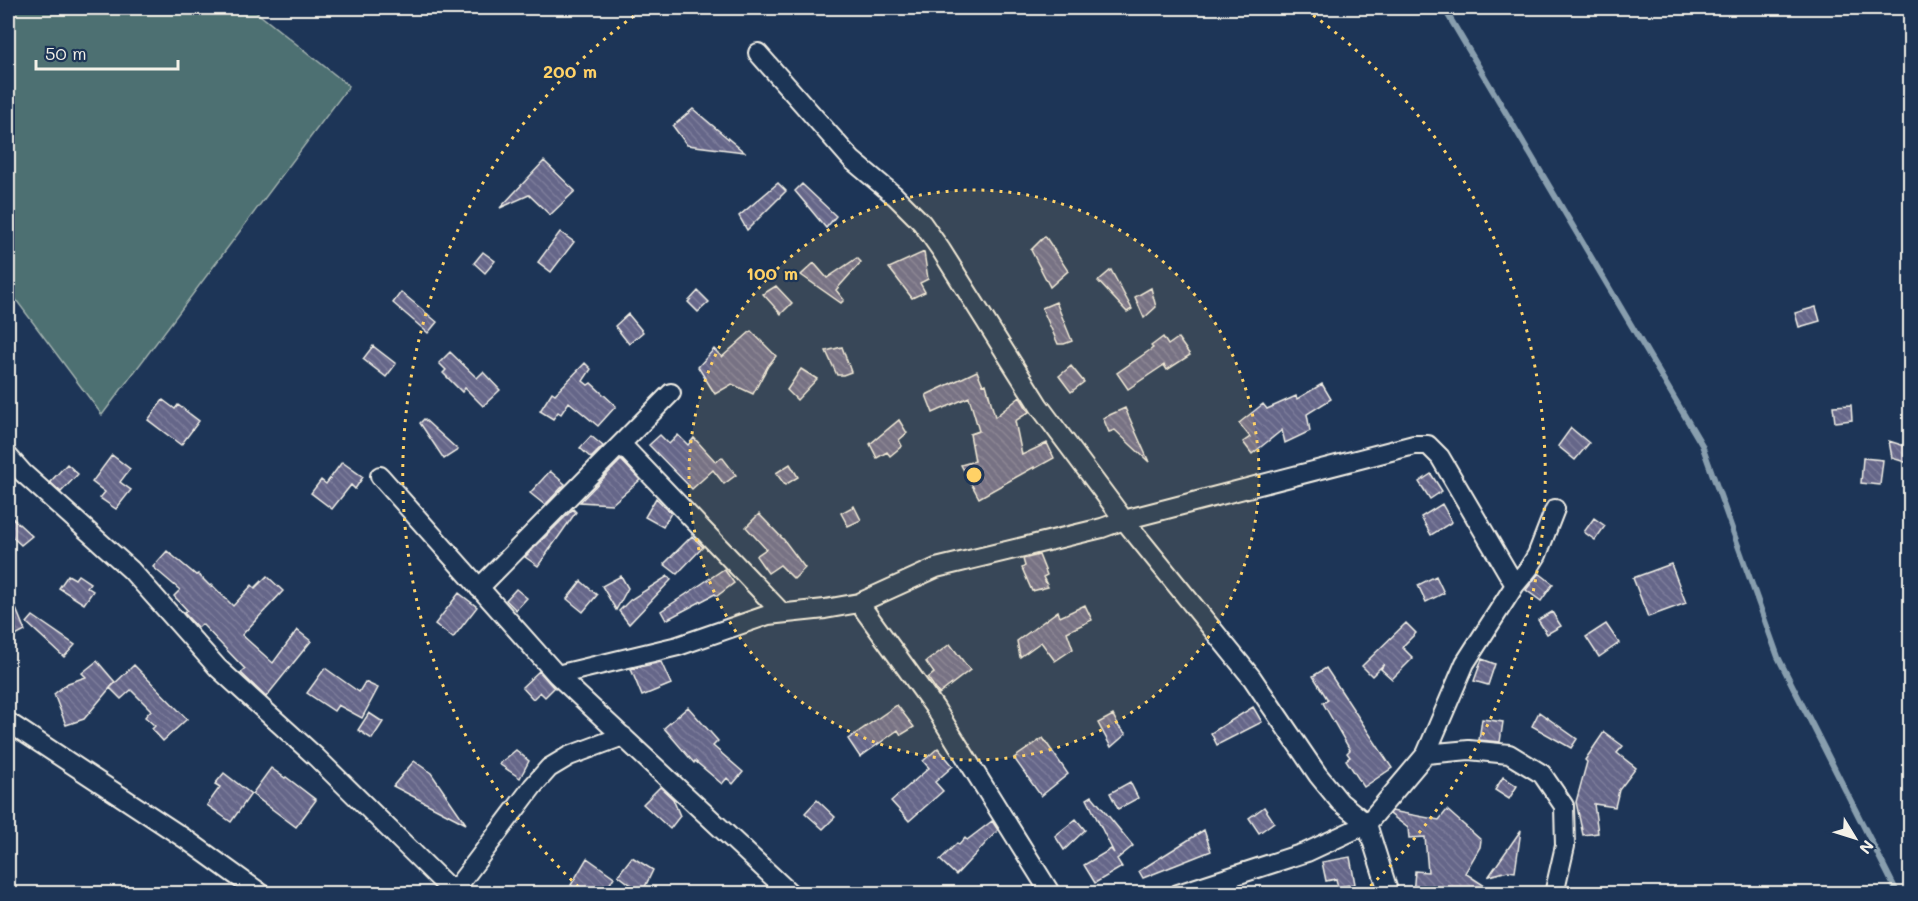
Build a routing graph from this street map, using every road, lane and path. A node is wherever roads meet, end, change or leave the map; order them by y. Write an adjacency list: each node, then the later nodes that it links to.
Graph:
1 (758, 53): 7 (street)
2 (671, 393): 3 (street)
3 (621, 445): 9 (street); 11 (street)
4 (8, 456): 17 (street)
5 (380, 476): 9 (street)
6 (1555, 509): 8 (street)
7 (1125, 519): 8 (street); 10 (street); 16 (street)
8 (1515, 585): 15 (street)
9 (479, 588): 12 (street)
10 (859, 603): 11 (street); 20 (street)
11 (782, 613): 12 (street)
12 (557, 675): 14 (street)
13 (8, 722): 18 (street)
14 (623, 736): 17 (street); 19 (street)
15 (1426, 754): 16 (street); 23 (street)
16 (1367, 824): 21 (street); 22 (street)
17 (455, 892)
18 (262, 894)
19 (791, 894)
20 (1051, 894)
21 (1178, 894)
22 (1389, 894)
23 (1554, 894)

